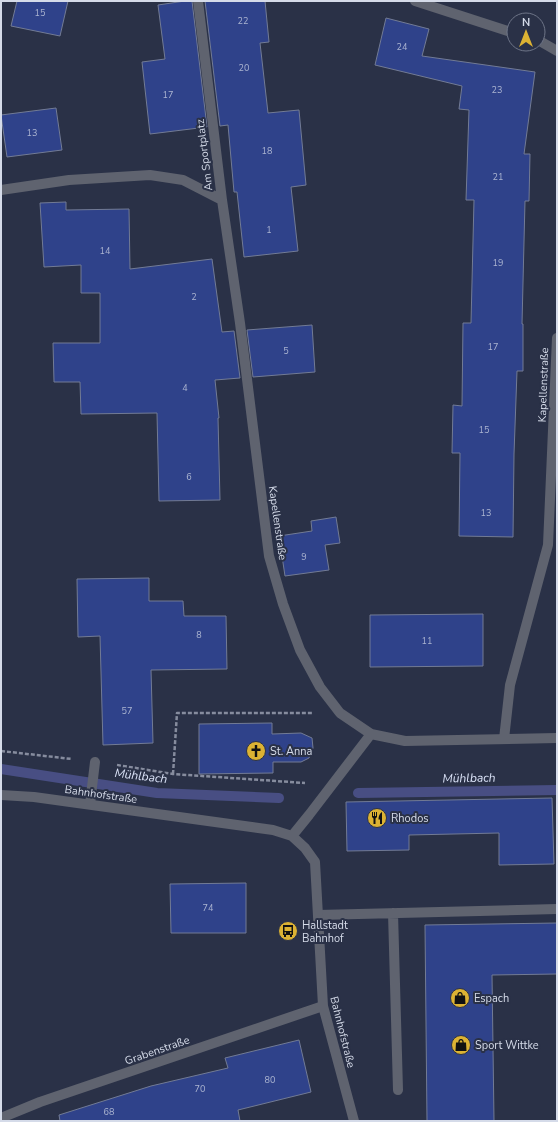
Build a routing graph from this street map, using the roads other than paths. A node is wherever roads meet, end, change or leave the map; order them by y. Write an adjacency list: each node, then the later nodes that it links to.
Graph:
1 (198, 1): 7 (street, Am Sportplatz)
2 (415, 1): 3 (street)
3 (506, 29)
4 (546, 45): 5 (street)
5 (557, 51)
6 (1, 190): 7 (street, Am Sportplatz)
7 (222, 200): 9 (street, Kapellenstraße)
8 (557, 338): 10 (street, Kapellenstraße)
9 (371, 734): 10 (street, Kapellenstraße); 15 (street)
10 (504, 738): 11 (street, Kapellenstraße)
11 (557, 738)
12 (95, 766): 14 (street)
13 (1, 795): 14 (street, Bahnhofstraße)
14 (90, 804): 15 (street, Bahnhofstraße)
15 (292, 836): 18 (street, Bahnhofstraße)
16 (557, 909): 17 (street)
17 (393, 913): 18 (street); 20 (street)
18 (318, 915): 19 (street, Bahnhofstraße)
19 (322, 1006): 21 (street, Grabenstraße); 22 (street, Bahnhofstraße)
20 (398, 1090)
21 (1, 1118)
22 (354, 1121)

